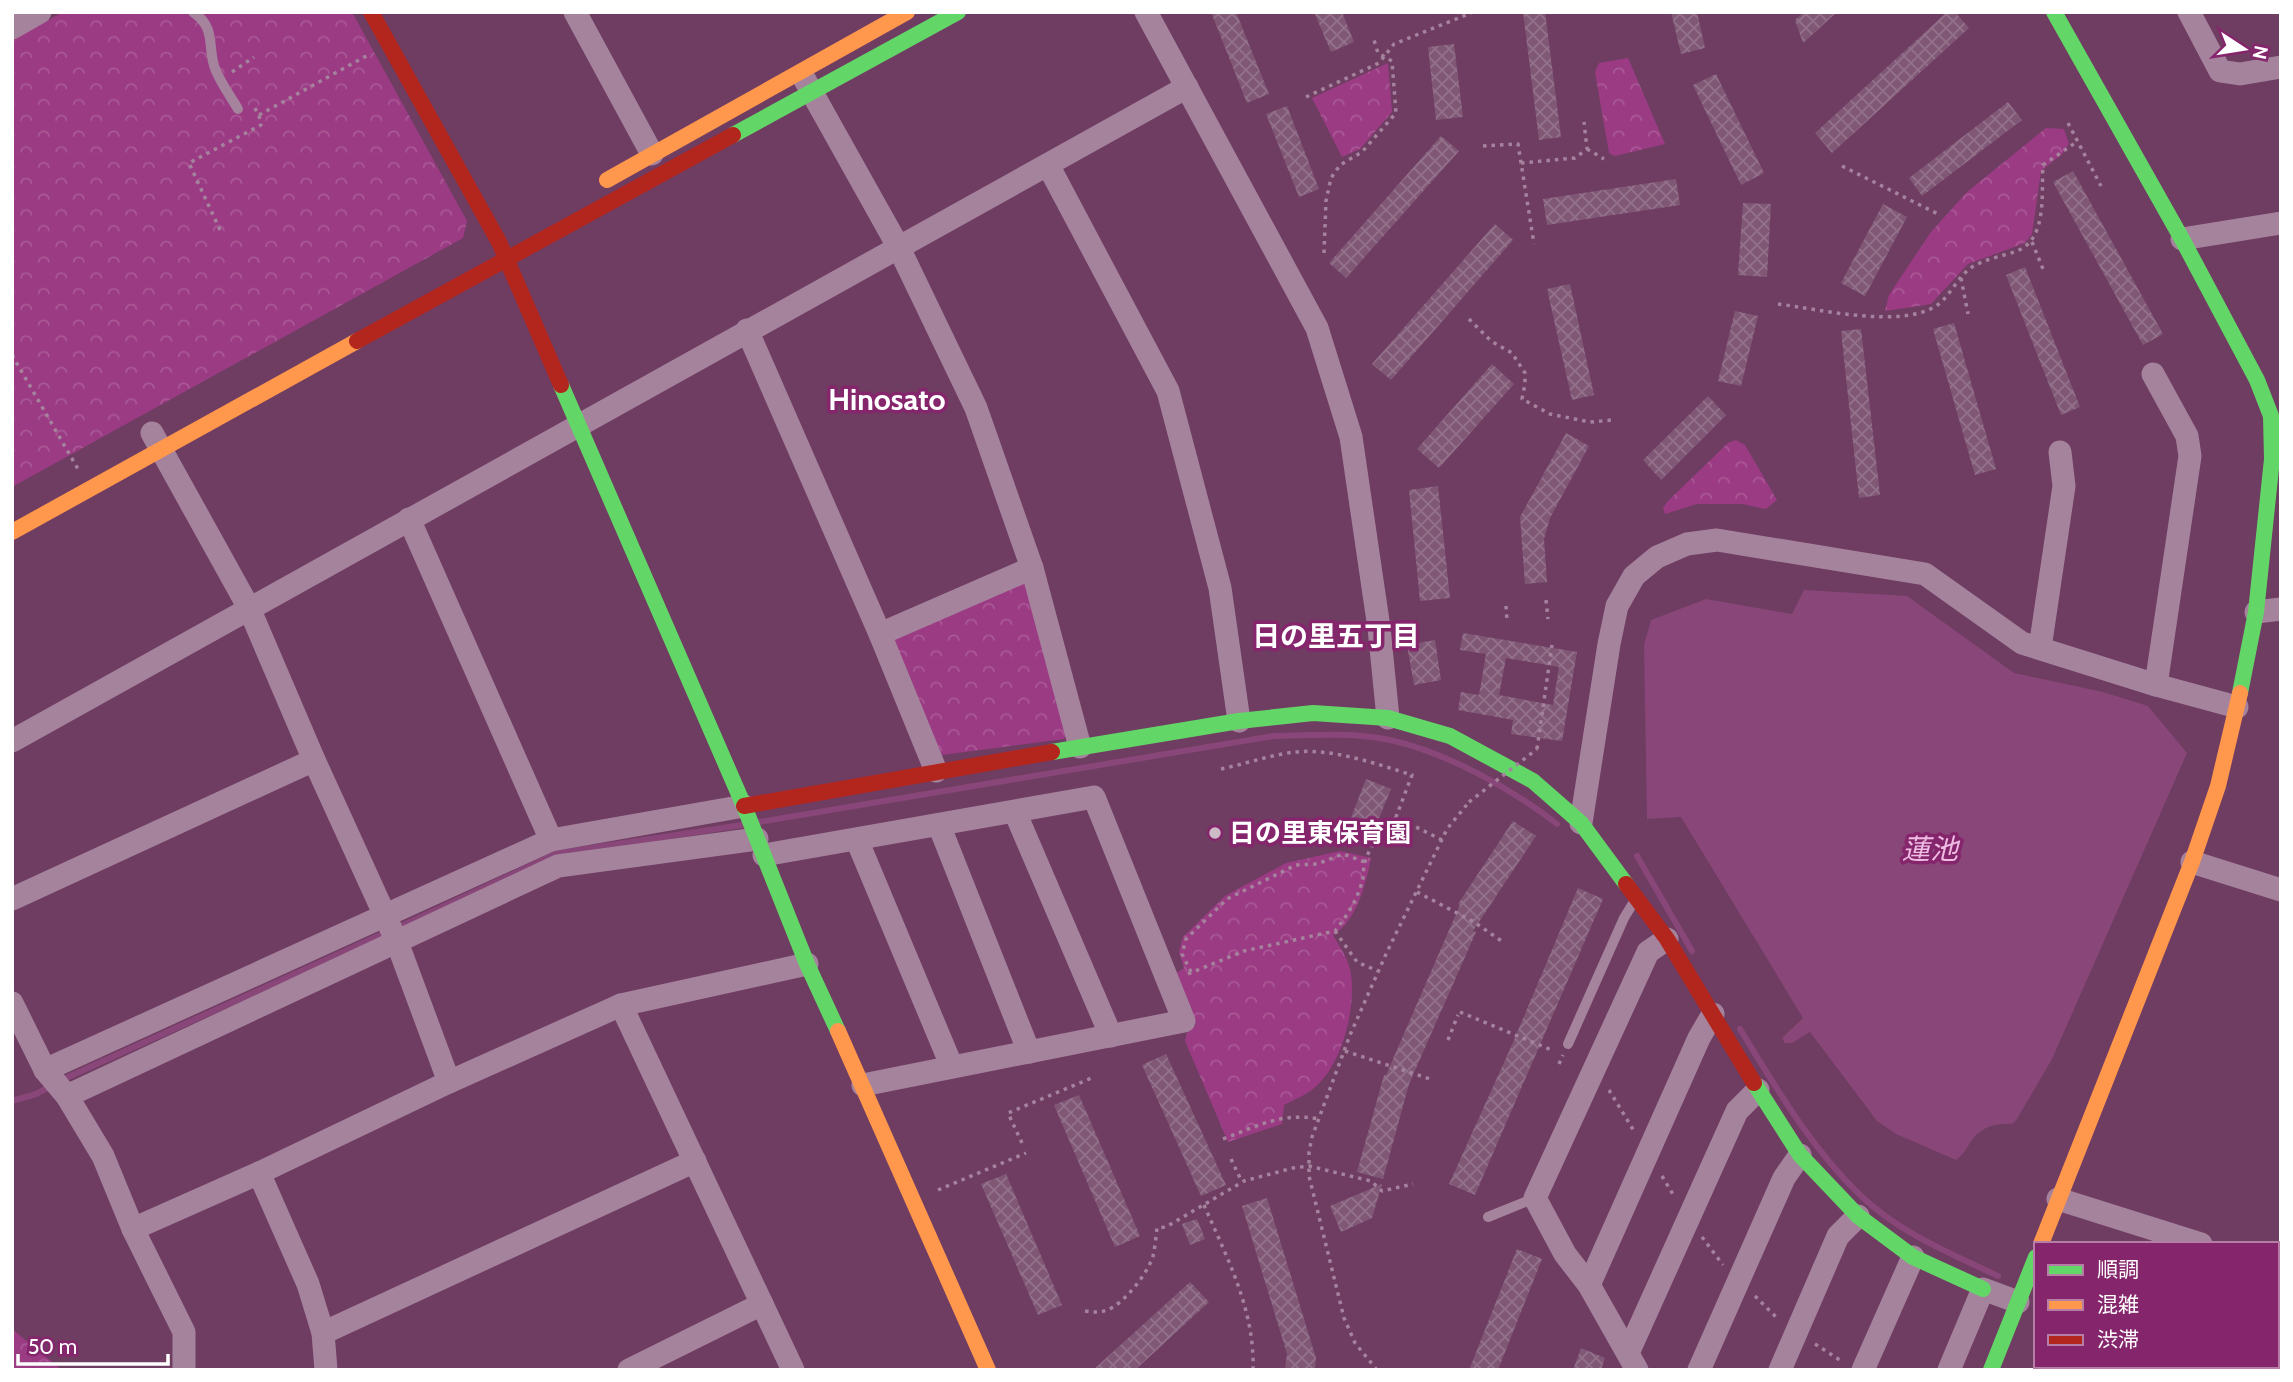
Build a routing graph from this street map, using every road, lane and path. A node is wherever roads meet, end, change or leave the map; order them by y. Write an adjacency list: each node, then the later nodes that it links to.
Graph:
1 (40, 12): 11 (street)
2 (193, 12): 23 (lane)
3 (370, 12): 13 (street)
4 (575, 12): 30 (street)
5 (907, 12): 17 (street)
6 (958, 12): 20 (street)
7 (1146, 12): 19 (street)
8 (2054, 12): 40 (street)
9 (2189, 12): 16 (street)
10 (1471, 13): 14 (path)
11 (12, 28)
12 (1374, 40): 14 (path)
13 (388, 43): 24 (path); 45 (street)
14 (1383, 55): 21 (path); 44 (path)
15 (254, 57): 18 (path)
16 (2281, 67)
17 (800, 71): 20 (street); 30 (street)
18 (232, 72)
19 (1187, 87): 33 (street); 75 (street)
20 (812, 92): 43 (street); 45 (street)
21 (1306, 97)
22 (252, 104): 24 (path)
23 (238, 110)
24 (259, 115): 39 (path)
25 (1584, 122): 29 (path)
26 (2068, 123): 27 (path)
27 (2078, 141): 35 (path); 41 (path)
28 (1483, 146): 32 (path)
29 (1587, 149): 31 (path); 32 (path)
30 (652, 154): 36 (street)
31 (1604, 159)
32 (1521, 163): 42 (path)
33 (1048, 165): 43 (street); 76 (street)
34 (1842, 166): 37 (path)
35 (2101, 186)
36 (593, 188)
37 (1938, 214)
38 (2281, 223): 40 (street)
39 (220, 230)
40 (2182, 239): 54 (street)
41 (2032, 241): 46 (path); 47 (path)
42 (1534, 244)
43 (899, 248): 51 (street); 62 (street)
44 (1324, 253)
45 (506, 259): 56 (street); 57 (street)
46 (2043, 269)
47 (1961, 278): 48 (path); 49 (path)
48 (1778, 304)
49 (1968, 314)
50 (1469, 319): 55 (path)
51 (747, 330): 56 (street); 70 (street)
52 (12, 355): 59 (path)
53 (2152, 374): 73 (street)
54 (2276, 415): 67 (street)
55 (1612, 420)
56 (578, 426): 60 (street); 82 (street)
57 (155, 437): 61 (street); 65 (street)
58 (2060, 452): 72 (street)
59 (80, 473)
60 (410, 519): 65 (street); 87 (street)
61 (12, 532)
62 (1032, 568): 70 (street); 78 (street)
63 (1546, 600): 68 (path)
64 (1506, 606): 69 (path)
65 (249, 608): 77 (street); 79 (street)
66 (2281, 608): 67 (street)
67 (2256, 612): 74 (street)
68 (1548, 619)
69 (1507, 620)
70 (880, 634): 81 (street)
71 (1552, 645): 89 (path, bridge)
72 (2040, 648): 73 (street); 85 (street)
73 (2156, 685): 74 (street)
74 (2237, 707): 92 (street)
75 (1388, 718): 76 (street); 85 (street)
76 (1239, 721): 78 (street)
77 (12, 741)
78 (1080, 747): 81 (street)
79 (314, 760): 96 (street); 97 (street)
80 (1221, 769): 84 (path)
81 (936, 771): 82 (street)
82 (744, 806): 87 (street); 90 (street)
83 (1015, 812): 86 (street); 105 (street); 109 (street)
84 (1396, 817): 89 (path); 91 (path)
85 (1581, 822): 95 (street)
86 (939, 825): 88 (street); 113 (street)
87 (551, 840): 97 (street)
88 (857, 840): 90 (street); 115 (street)
89 (1442, 840): 94 (path)
90 (761, 847): 100 (street); 102 (street)
91 (1365, 862): 98 (path); 104 (path)
92 (2192, 863): 93 (street); 137 (street)
93 (2281, 890)
94 (1416, 892): 101 (path); 103 (path)
95 (1637, 898): 99 (street); 111 (lane)
96 (12, 899)
97 (384, 914): 100 (street); 117 (street)
98 (1335, 931): 103 (path); 104 (path)
99 (1667, 939): 108 (street); 116 (street)
100 (397, 942): 120 (street); 123 (street)
101 (1503, 942)
102 (807, 964): 107 (street); 121 (street)
103 (1378, 971): 112 (path)
104 (1191, 972): 105 (path)
105 (1168, 981): 109 (street)
106 (12, 1003): 117 (street)
107 (621, 1005): 120 (street); 131 (street)
108 (1713, 1014): 122 (street); 128 (street)
109 (1111, 1036): 113 (street)
110 (1448, 1040): 114 (path)
111 (1568, 1044)
112 (1345, 1051): 119 (path); 124 (path)
113 (1029, 1052): 115 (street)
114 (1563, 1055)
115 (952, 1067): 121 (street)
116 (1595, 1067): 128 (path); 136 (street)
117 (45, 1070): 123 (street)
118 (1094, 1077): 126 (path)
119 (1430, 1079)
120 (449, 1082): 133 (street)
121 (863, 1085): 138 (street)
122 (1758, 1090): 129 (street); 142 (street)
123 (67, 1096): 143 (street)
124 (1319, 1119): 125 (path); 132 (path)
125 (1223, 1139)
126 (1022, 1143)
127 (1026, 1153): 138 (path)
128 (1647, 1153): 142 (path); 149 (street)
129 (1800, 1155): 140 (street); 148 (street)
130 (1231, 1159): 134 (path)
131 (695, 1161): 151 (street); 155 (street)
132 (1309, 1166): 134 (path); 135 (path); 164 (path)
133 (259, 1173): 143 (street); 155 (street)
134 (1242, 1182): 139 (path)
135 (1413, 1184)
136 (1535, 1198): 141 (lane); 149 (street)
137 (2058, 1199): 144 (street); 145 (street)
138 (914, 1200): 162 (street)
139 (1204, 1205): 153 (path); 163 (path)
140 (1858, 1216): 146 (street); 154 (street)
141 (1488, 1217)
142 (1689, 1219): 148 (path); 156 (street)
143 (133, 1228): 158 (street)
144 (2042, 1242)
145 (2195, 1242)
146 (1913, 1257): 150 (street); 157 (street)
147 (2034, 1268): 152 (street)
148 (1738, 1282): 154 (path); 165 (street)
149 (1589, 1284): 156 (street)
150 (1983, 1289): 152 (street); 167 (street)
151 (762, 1304): 160 (street); 161 (street)
152 (2027, 1305): 168 (street)
153 (1085, 1311)
154 (1796, 1332): 157 (path); 166 (street)
155 (323, 1333): 159 (street)
156 (1633, 1361)
157 (1853, 1366)
158 (184, 1370)
159 (326, 1370)
160 (629, 1370)
161 (793, 1370)
162 (988, 1370)
163 (1253, 1370)
164 (1377, 1370)
165 (1699, 1370)
166 (1780, 1370)
167 (1949, 1370)
168 (1991, 1370)

